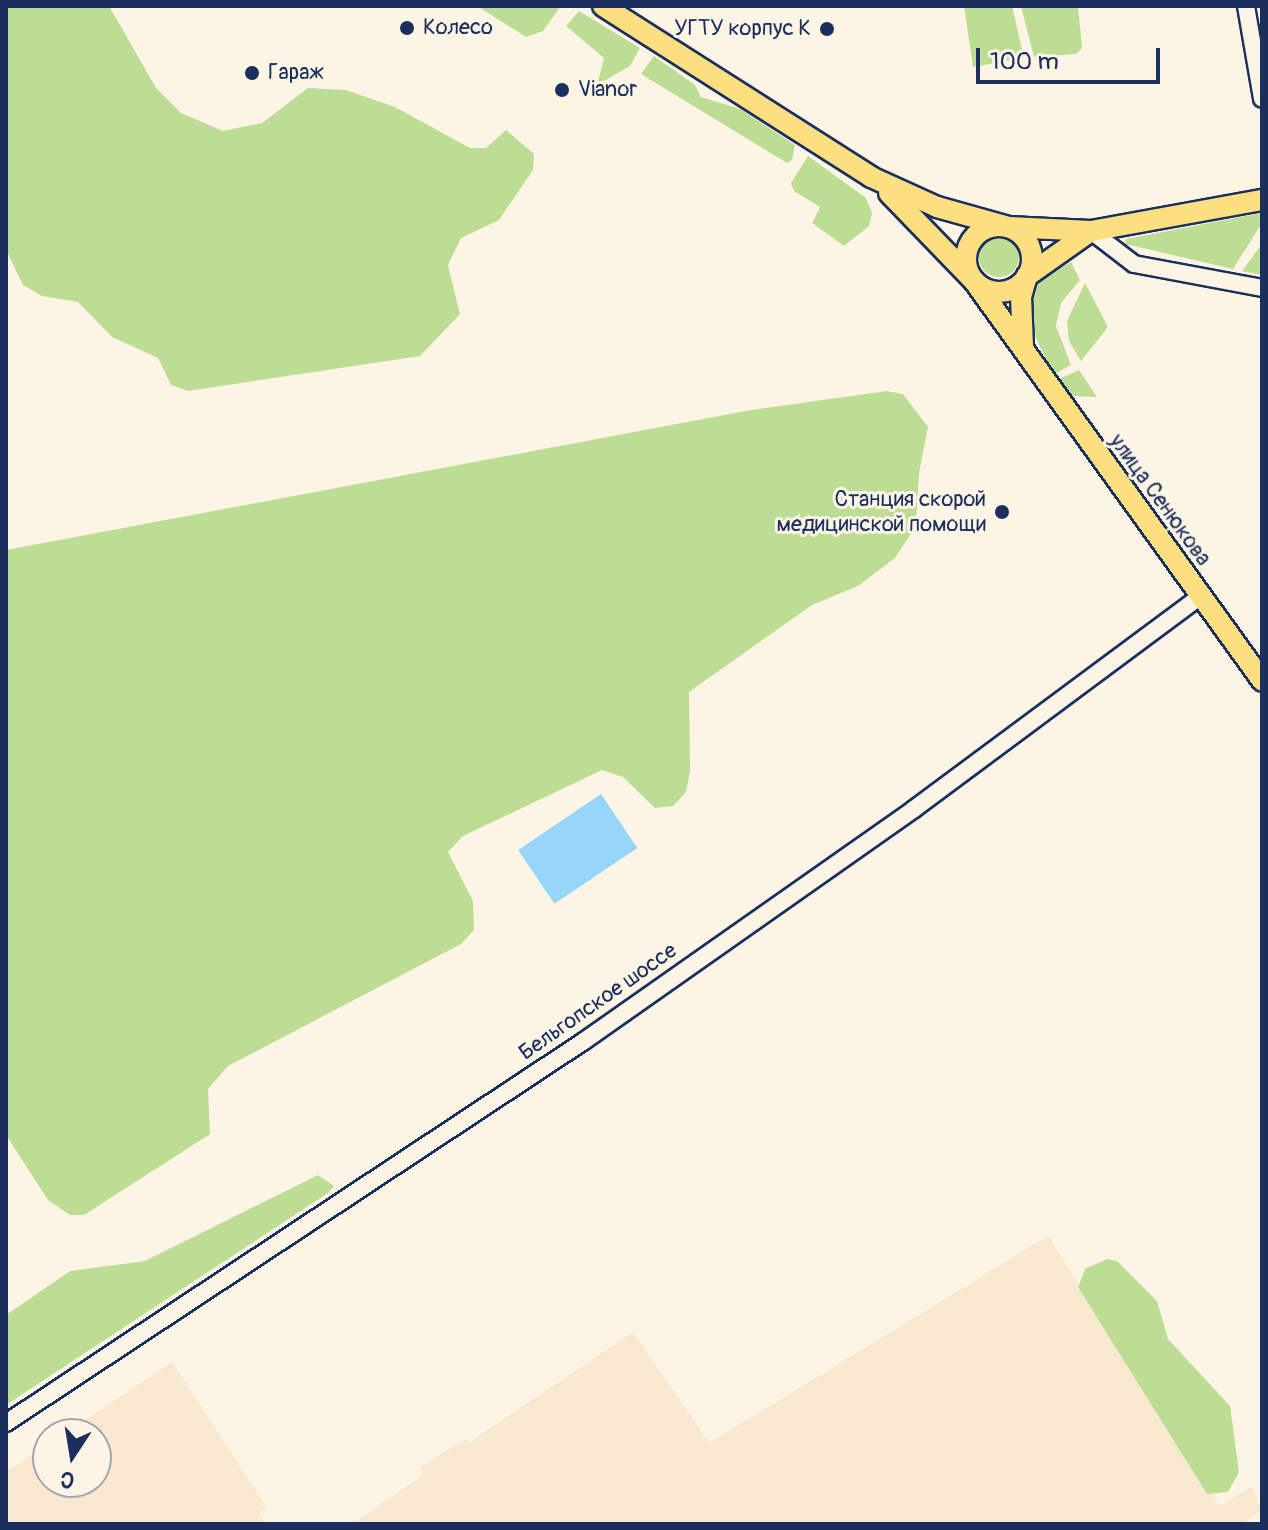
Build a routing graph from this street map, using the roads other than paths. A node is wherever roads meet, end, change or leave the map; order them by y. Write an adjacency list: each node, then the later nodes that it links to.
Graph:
1 (603, 6): 4 (main road, улица Сенюкова)
2 (1246, 6): 3 (street)
3 (1262, 99)
4 (871, 177): 6 (main road, улица Сенюкова); 9 (main road, улица Сенюкова)
5 (1262, 200): 7 (main road)
6 (1009, 227): 7 (main road); 8 (main road); 9 (main road)
7 (1091, 231): 8 (main road); 10 (street)
8 (1027, 276): 9 (main road); 11 (main road)
9 (974, 281): 11 (main road, улица Сенюкова)
10 (1262, 288)
11 (1023, 346): 12 (main road, улица Сенюкова)
12 (1201, 596): 13 (main road, улица Сенюкова); 14 (street, Бельгопское шоссе)
13 (1262, 681)
14 (6, 1423)

